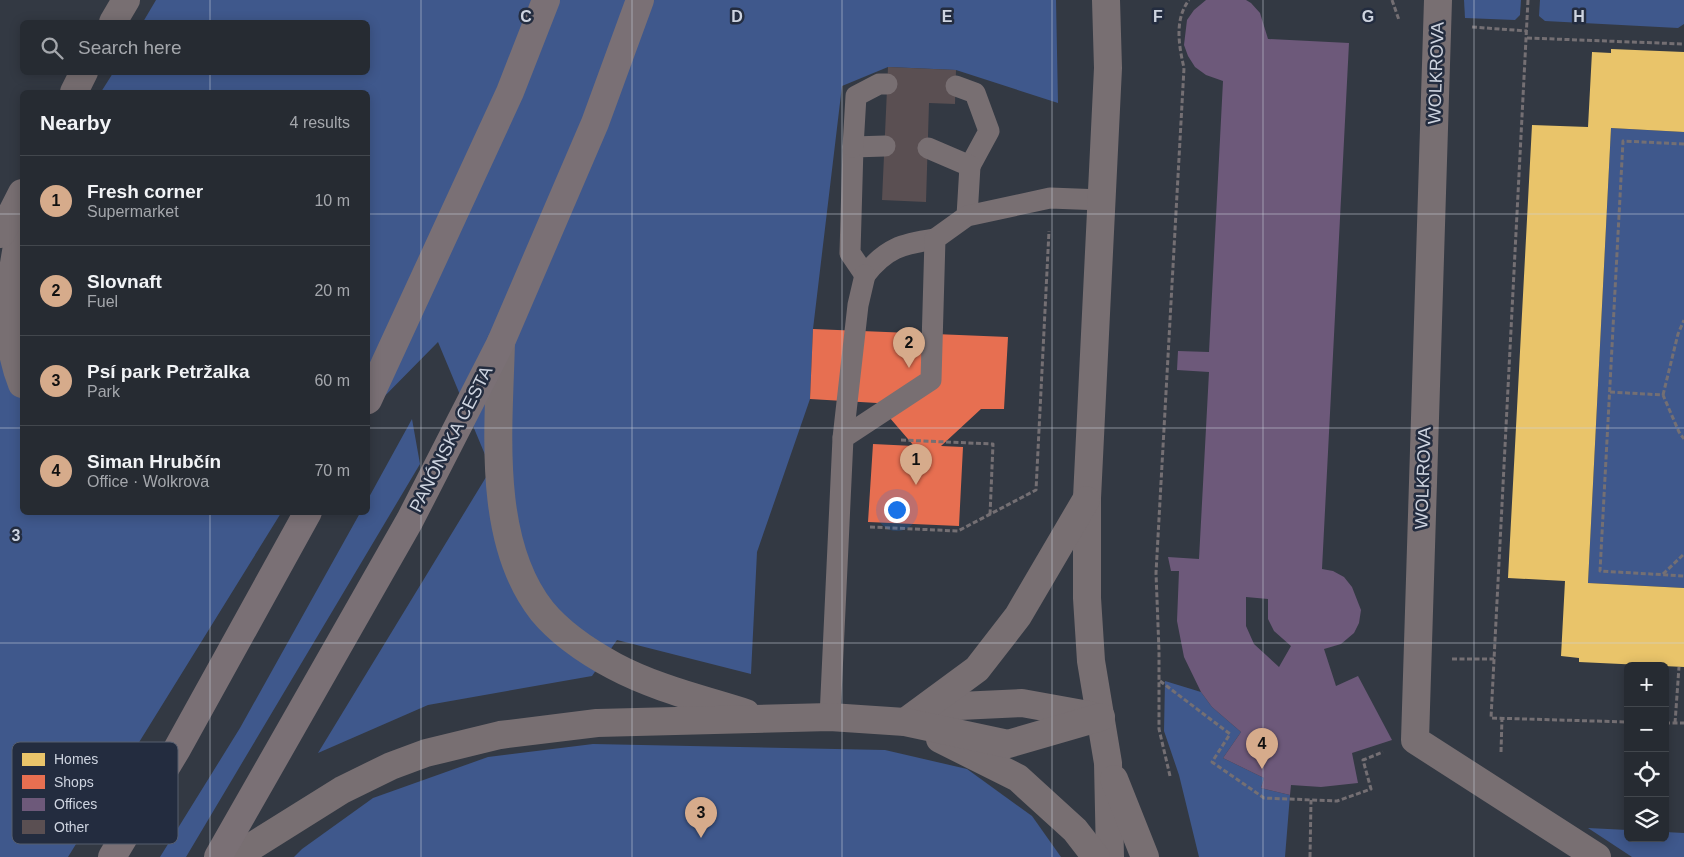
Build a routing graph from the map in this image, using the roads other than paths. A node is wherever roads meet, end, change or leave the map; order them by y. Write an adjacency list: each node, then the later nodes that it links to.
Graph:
1 (126, 0): 6 (street)
2 (546, 0): 24 (main road)
3 (640, 0): 22 (main road, PANÓNSKA CESTA)
4 (1106, 0): 16 (street)
5 (1438, 12): 41 (street, WOLKROVA)
6 (114, 20)
7 (82, 75): 10 (street)
8 (887, 84): 12 (lane)
9 (956, 86): 14 (lane)
10 (75, 90)
11 (885, 146): 12 (lane)
12 (853, 148): 21 (lane)
13 (928, 148): 14 (lane)
14 (970, 166): 17 (lane)
15 (20, 197): 19 (street)
16 (1102, 200): 17 (lane); 26 (street)
17 (967, 216): 20 (lane)
18 (20, 232): 23 (street)
19 (0, 235)
20 (935, 239): 21 (lane); 25 (lane)
21 (865, 275): 25 (lane)
22 (501, 342): 30 (street); 36 (main road, PANÓNSKA CESTA)
23 (20, 379)
24 (371, 389)
25 (843, 438): 28 (lane)
26 (1087, 498): 29 (street); 31 (street)
27 (306, 515): 32 (main road)
28 (830, 717): 30 (street); 31 (street)
29 (1101, 717): 31 (street); 31 (street); 33 (street)
30 (767, 719): 37 (street)
31 (905, 722): 38 (street)
32 (178, 747)
33 (1108, 763): 39 (street); 40 (street)
34 (120, 844): 35 (main road)
35 (112, 857)
36 (218, 857)
37 (235, 857)
38 (1096, 857)
39 (1110, 857)
40 (1145, 857)
41 (1597, 857)

